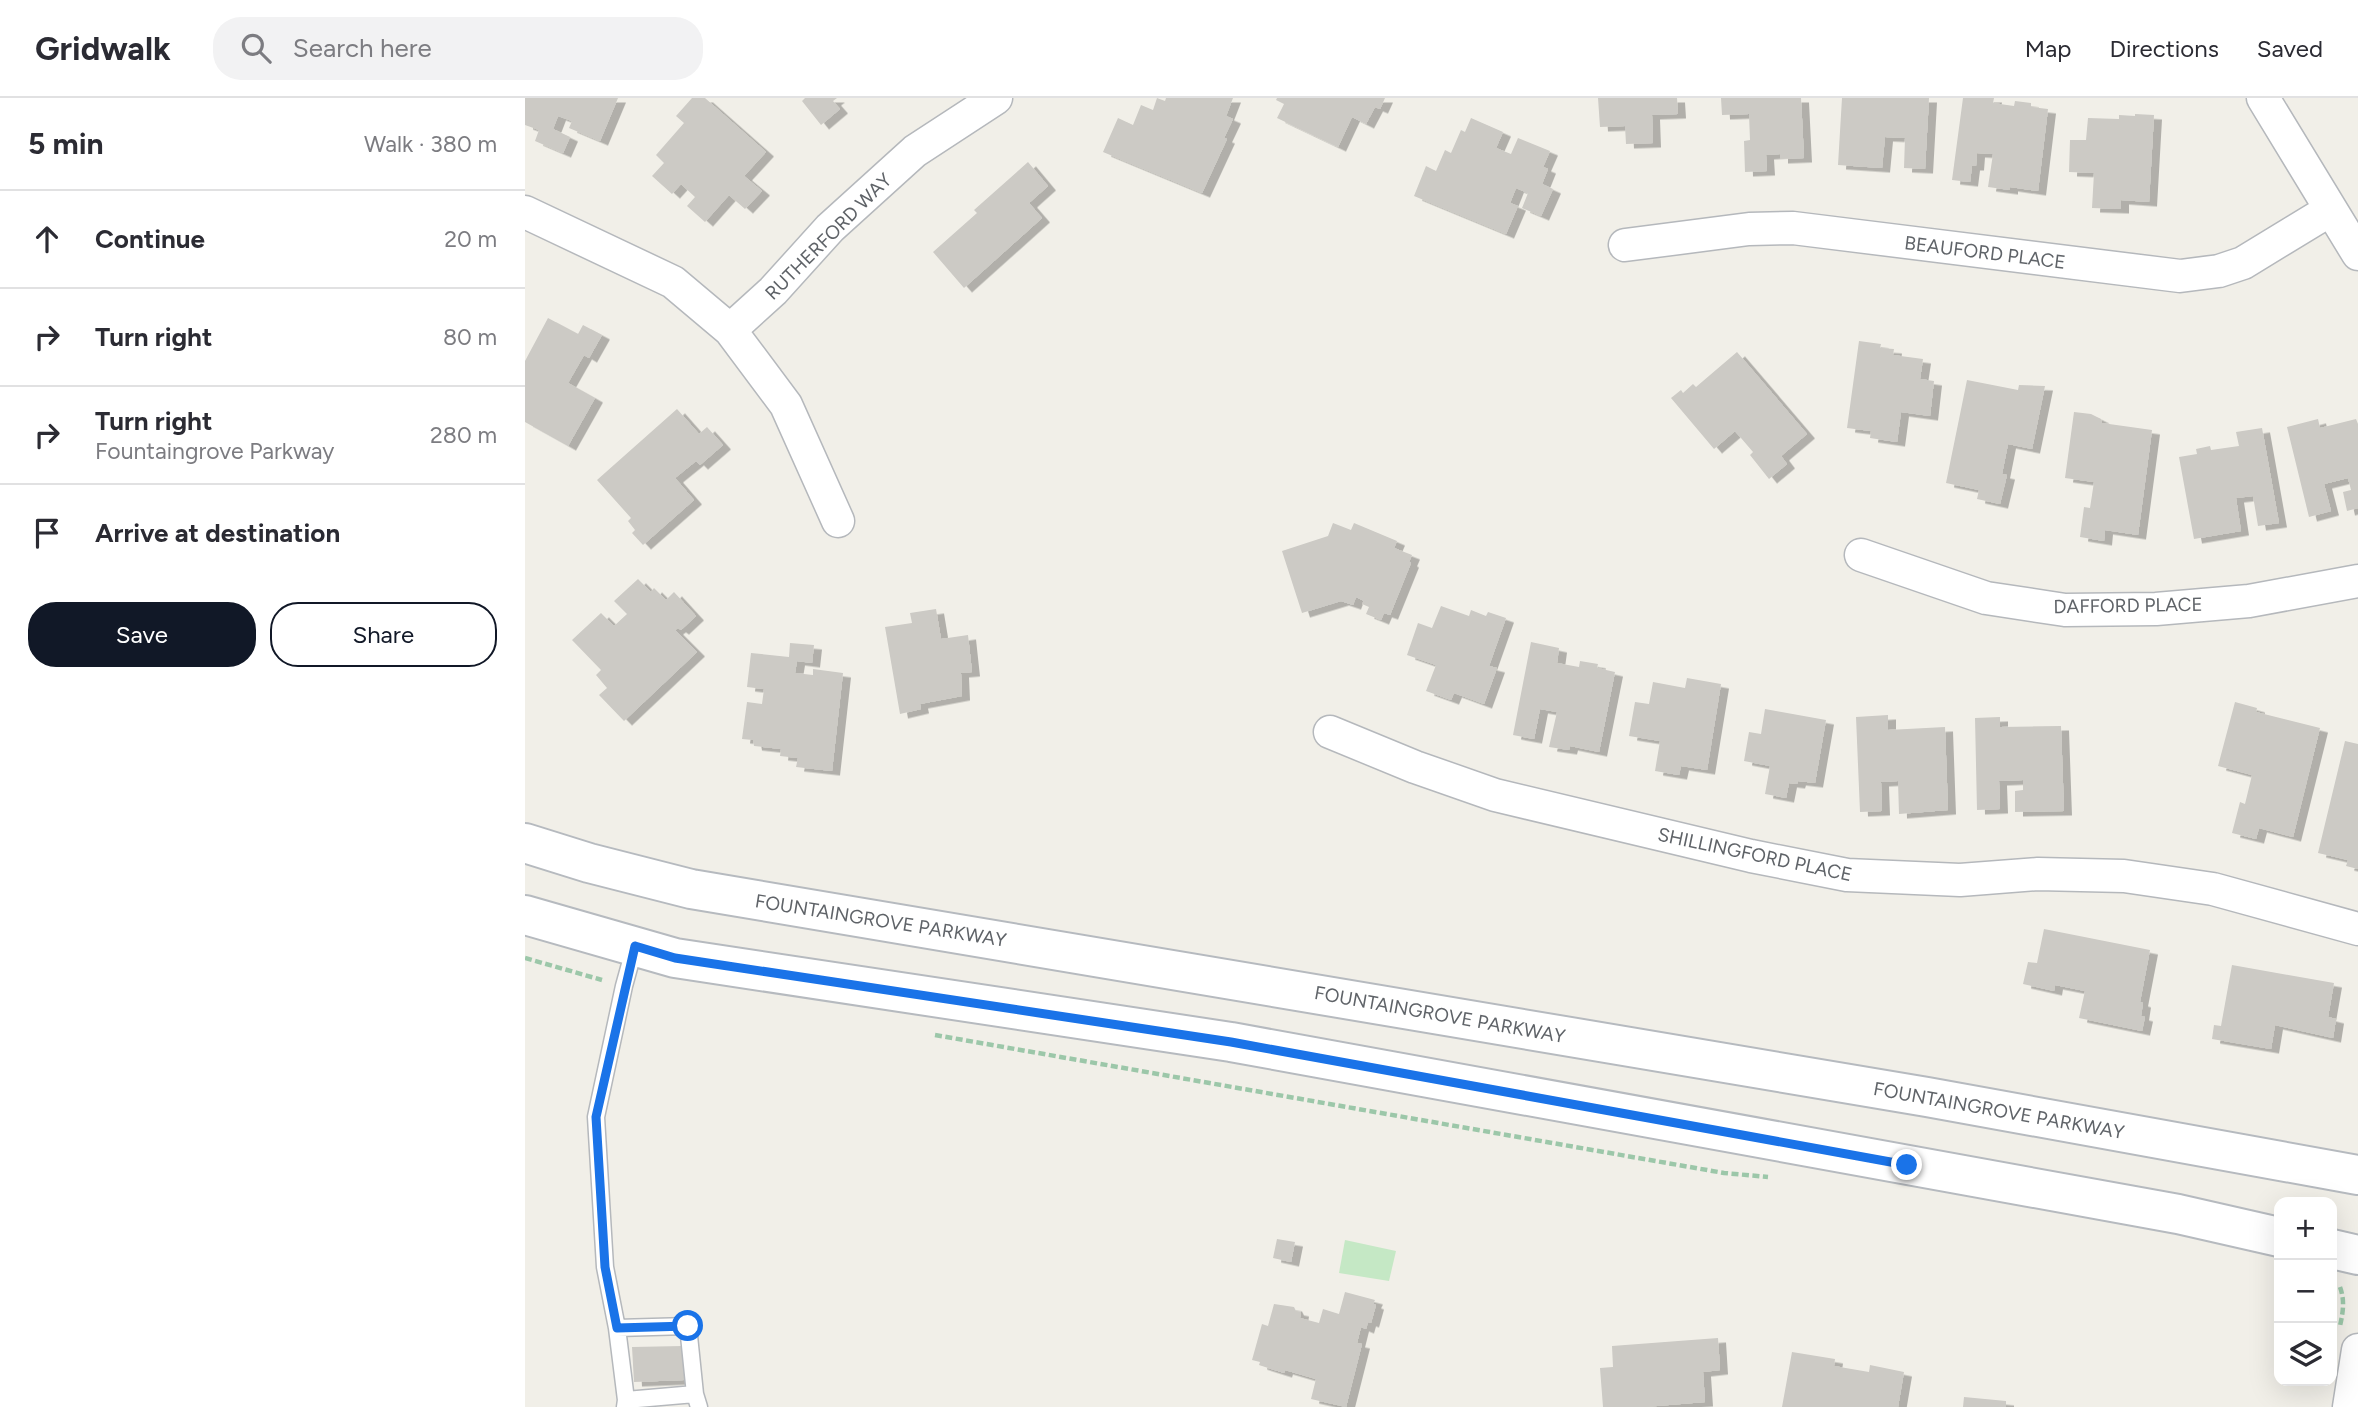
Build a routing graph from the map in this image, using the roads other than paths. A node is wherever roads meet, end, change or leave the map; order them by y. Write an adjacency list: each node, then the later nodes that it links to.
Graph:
1 (996, 98): 7 (street, RUTHERFORD WAY)
2 (2263, 98): 3 (street)
3 (2330, 210): 5 (street, BEAUFORD PLACE); 6 (street)
4 (525, 212): 7 (street)
5 (1625, 245)
6 (2358, 254)
7 (730, 330): 8 (street)
8 (838, 521)
9 (1861, 555): 10 (street, DAFFORD PLACE)
10 (2358, 581)
11 (1330, 732): 14 (street, SHILLINGFORD PLACE)
12 (525, 843): 16 (main road, FOUNTAINGROVE PARKWAY)
13 (525, 915): 15 (main road)
14 (2358, 929)
15 (635, 946): 17 (main road); 20 (lane)
16 (2358, 1175)
17 (2274, 1236)
18 (2337, 1250): 19 (main road)
19 (2358, 1255)
20 (617, 1328): 22 (lane); 23 (lane)
21 (2358, 1350): 24 (street)
22 (697, 1401): 23 (lane)
23 (626, 1403)
24 (2349, 1407)

